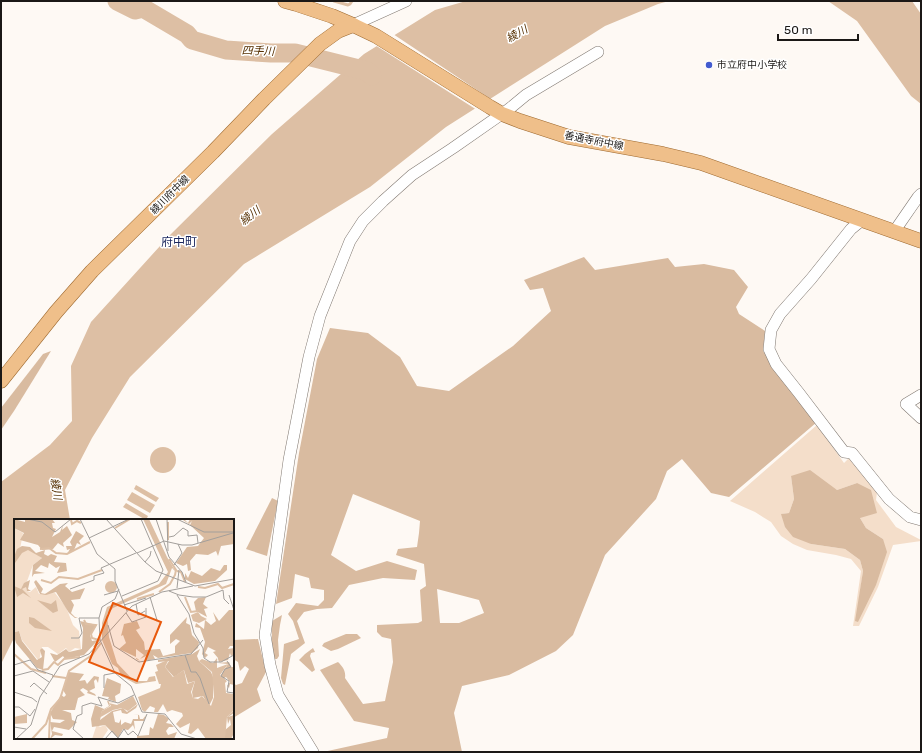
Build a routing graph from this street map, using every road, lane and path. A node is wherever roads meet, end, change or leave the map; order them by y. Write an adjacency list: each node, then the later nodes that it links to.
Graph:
1 (285, 1): 3 (main road, 善通寺府中線)
2 (406, 1): 3 (street)
3 (353, 25): 5 (main road, 善通寺府中線); 10 (main road, 綾川府中線)
4 (598, 52): 5 (street)
5 (496, 111): 7 (main road, 善通寺府中線); 14 (street)
6 (921, 194): 8 (street)
7 (862, 220): 8 (main road, 善通寺府中線); 13 (street)
8 (897, 232): 9 (main road, 善通寺府中線)
9 (921, 241)
10 (1, 381)
11 (921, 395): 12 (street)
12 (921, 418)
13 (921, 520)
14 (313, 752)

